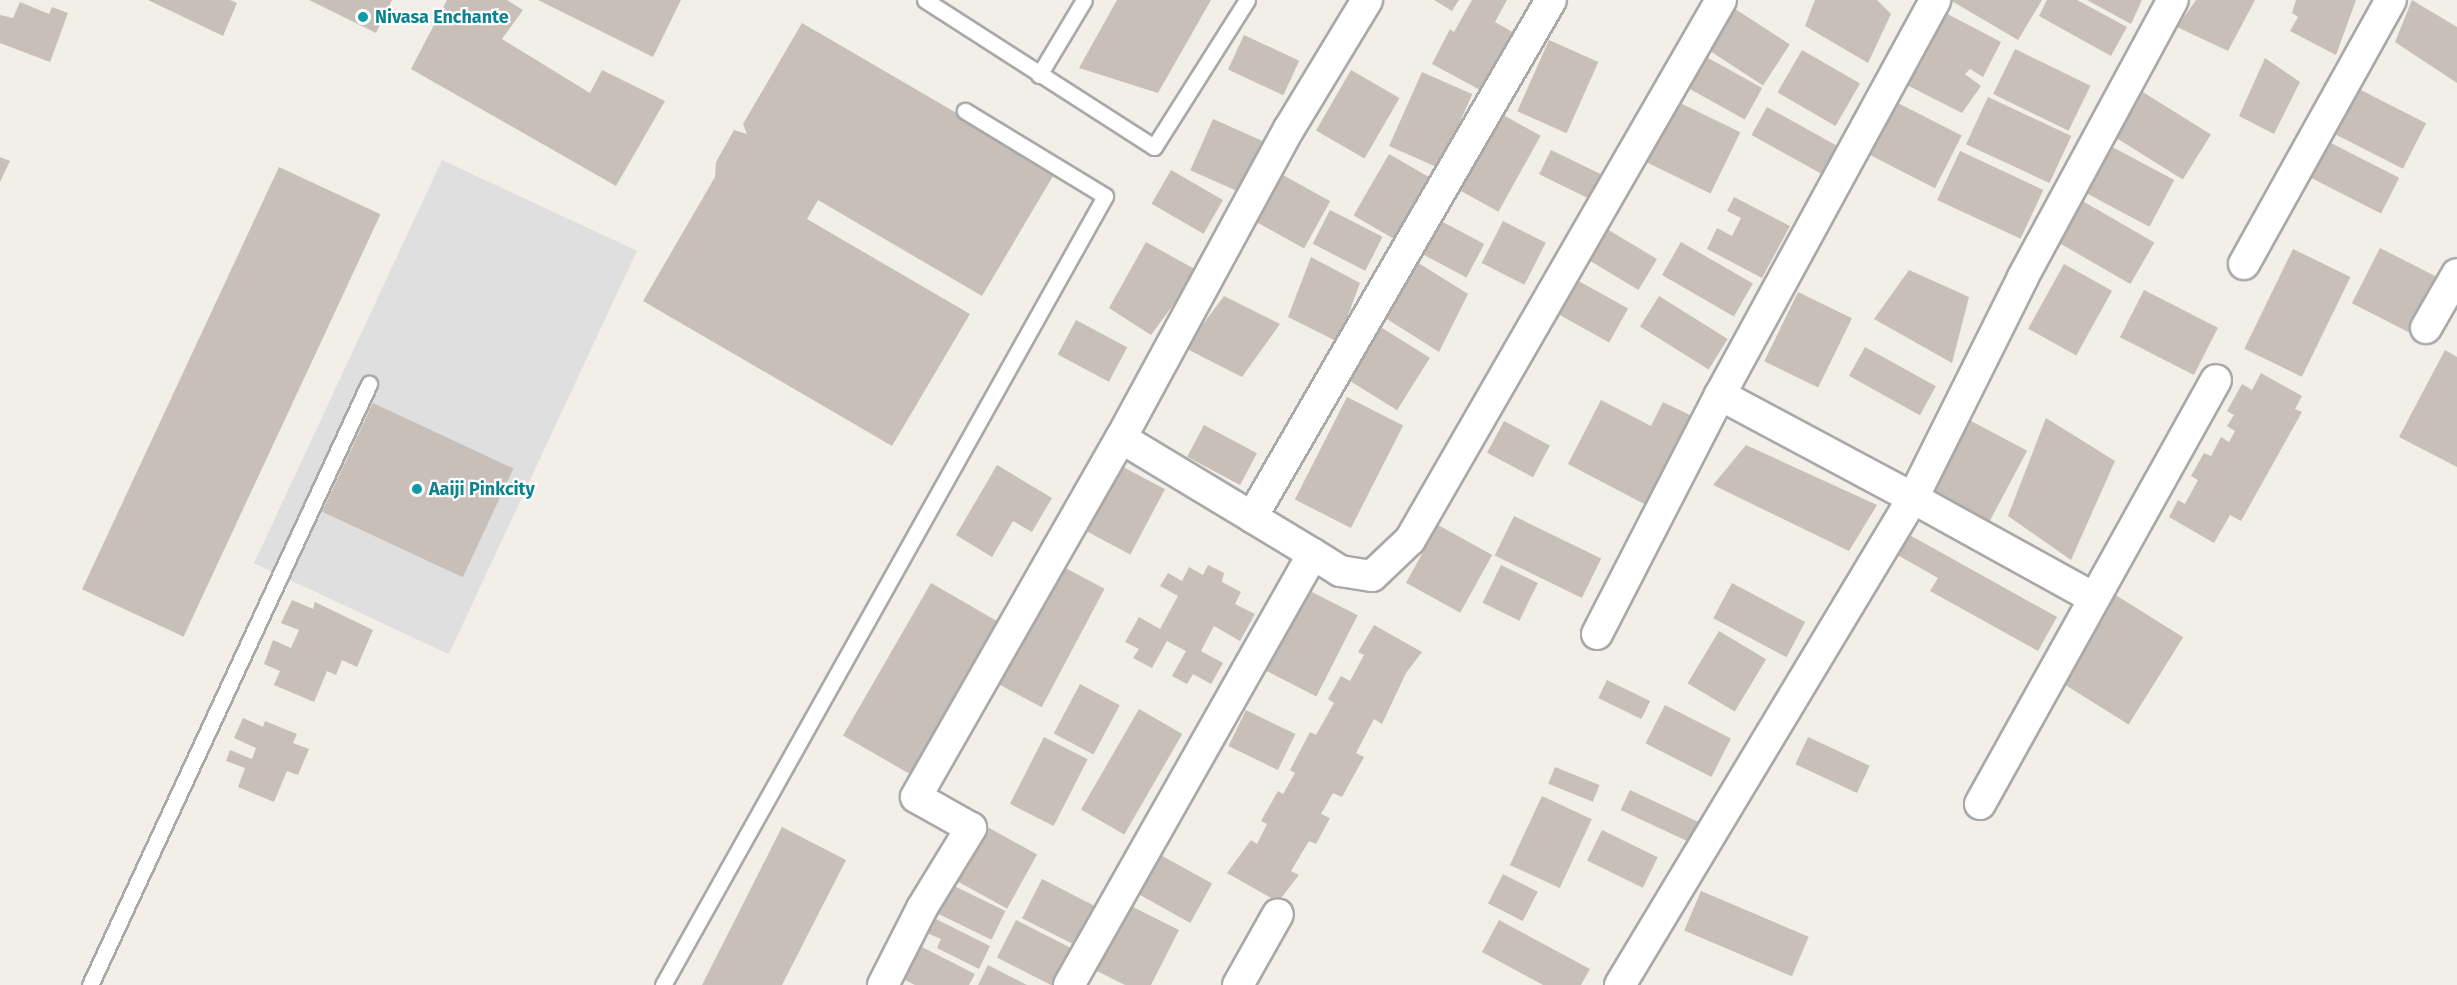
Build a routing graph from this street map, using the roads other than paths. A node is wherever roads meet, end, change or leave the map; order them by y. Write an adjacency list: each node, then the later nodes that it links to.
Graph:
1 (925, 0): 10 (lane)
2 (1084, 0): 10 (lane)
3 (1247, 0): 10 (lane)
4 (1367, 0): 18 (street)
5 (1551, 0): 20 (street)
6 (1721, 0): 21 (street)
7 (1935, 0): 17 (street)
8 (2173, 0): 19 (street)
9 (2391, 0): 12 (street)
10 (1039, 75)
11 (965, 111): 27 (lane)
12 (2244, 264)
13 (2457, 274): 14 (street)
14 (2426, 328)
15 (2216, 380): 22 (street)
16 (369, 384): 26 (lane)
17 (1720, 395): 19 (street); 23 (street)
18 (1121, 438): 20 (street); 28 (street)
19 (1913, 498): 22 (street); 31 (street)
20 (1252, 517): 21 (street)
21 (1313, 554): 29 (street)
22 (2092, 597): 24 (street)
23 (1598, 634)
24 (1980, 804)
25 (1278, 914): 30 (street)
26 (90, 985)
27 (663, 985)
28 (883, 985)
29 (1069, 985)
30 (1238, 985)
31 (1620, 985)

